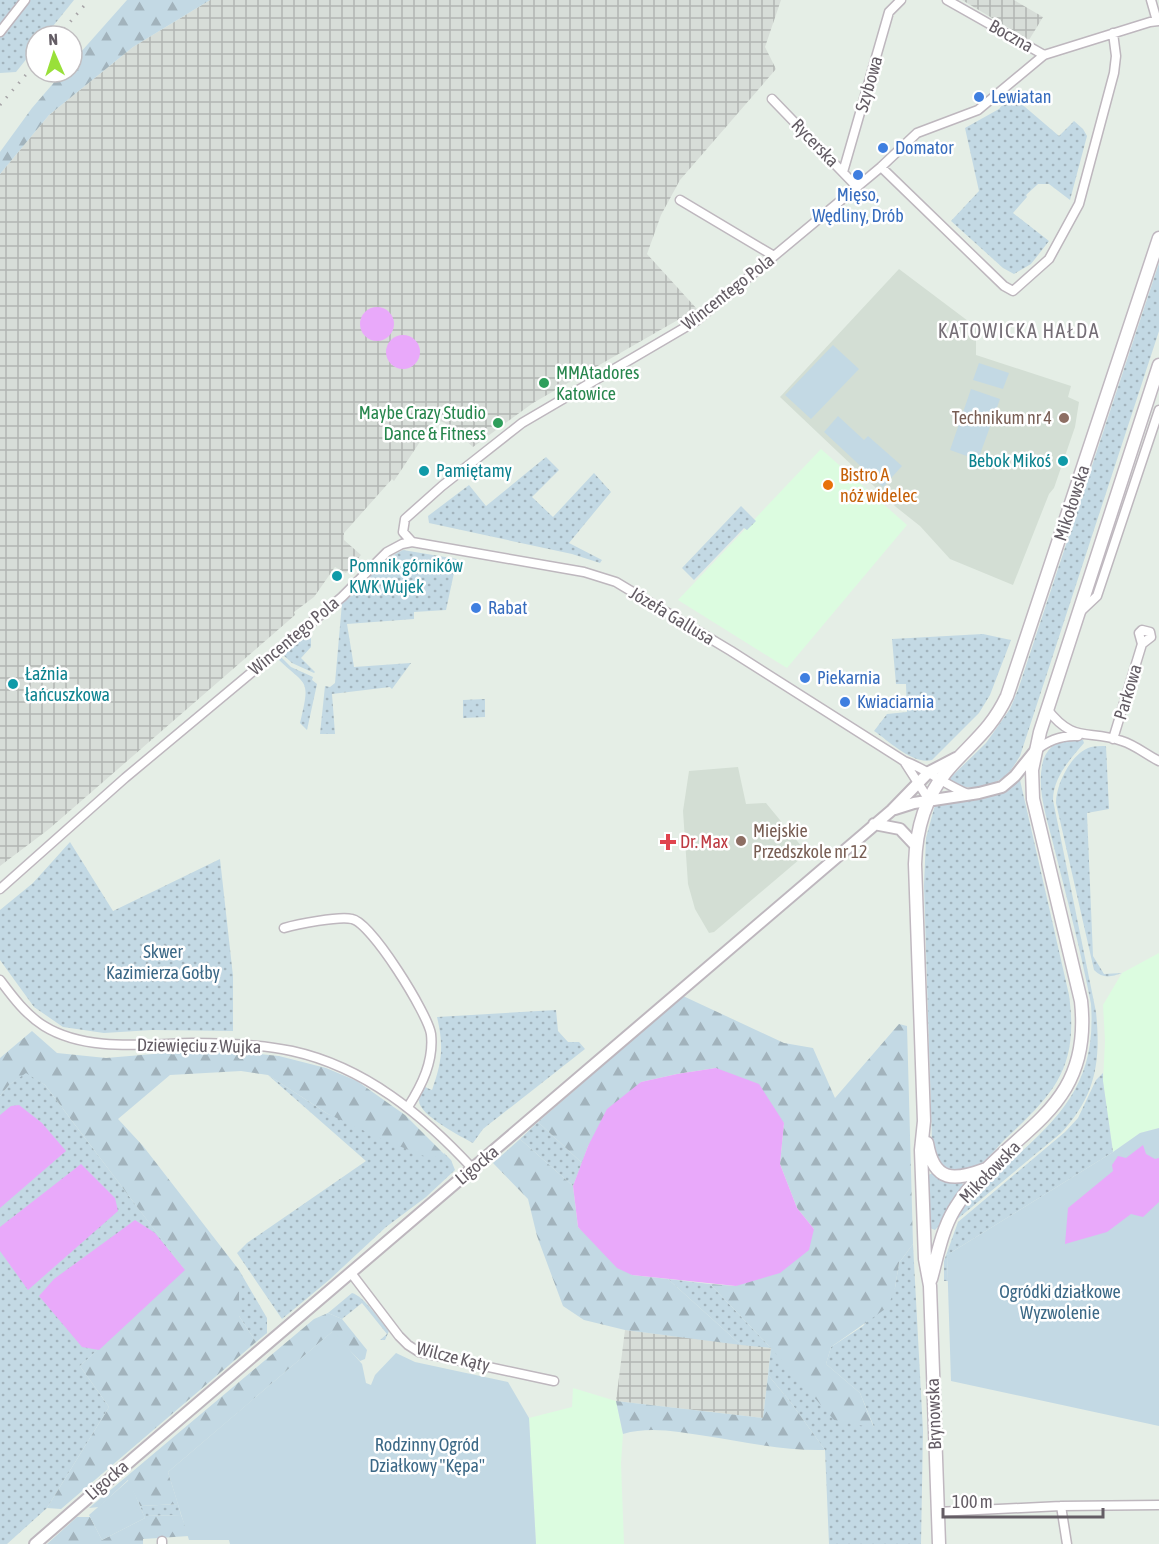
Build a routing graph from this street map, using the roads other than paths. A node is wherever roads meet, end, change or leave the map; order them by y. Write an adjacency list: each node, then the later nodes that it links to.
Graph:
1 (25, 0): 6 (street)
2 (901, 0): 11 (street, Szybowa)
3 (947, 0): 8 (street, Boczna)
4 (1151, 0): 5 (street, Wincentego Pola)
5 (1158, 21): 7 (street, Wincentego Pola)
6 (0, 32)
7 (1113, 33): 8 (street, Wincentego Pola); 10 (street)
8 (1044, 55): 10 (street, Wincentego Pola)
9 (772, 99): 11 (street, Rycerska)
10 (881, 167): 12 (street, Wincentego Pola)
11 (843, 172): 12 (street, Rycerska)
12 (857, 187): 15 (street, Wincentego Pola)
13 (680, 200): 15 (street)
14 (1159, 238): 27 (main road, Mikołowska)
15 (774, 256): 20 (street, Wincentego Pola)
16 (1159, 365): 18 (main road, Mikołowska)
17 (1159, 411): 19 (street, Mikołowska)
18 (1131, 452): 19 (street); 21 (main road, Mikołowska)
19 (1144, 456): 21 (street, Mikołowska)
20 (412, 542): 28 (street, Józefa Gallusa); 38 (street, Wincentego Pola)
21 (1077, 615): 23 (main road, Mikołowska)
22 (1142, 644): 25 (street, Parkowa)
23 (1047, 709): 24 (street, Parkowa); 26 (main road, Mikołowska)
24 (1090, 736): 25 (street, Parkowa); 26 (street, Parkowa)
25 (1113, 739): 29 (street, Parkowa)
26 (1035, 751): 33 (street, Mikołowska); 44 (main road, Mikołowska)
27 (962, 755): 30 (street, Mikołowska); 31 (main road, Mikołowska)
28 (904, 761): 30 (street, Józefa Gallusa); 32 (street, Józefa Gallusa)
29 (1159, 761)
30 (929, 772): 31 (street, Józefa Gallusa); 32 (street, Mikołowska)
31 (940, 781): 33 (street); 34 (main road, Mikołowska)
32 (917, 783): 34 (street, Józefa Gallusa); 35 (street, Ligocka)
33 (970, 794): 34 (street, Mikołowska)
34 (929, 800): 35 (street, Mikołowska); 37 (main road, Mikołowska)
35 (892, 810): 36 (street, Ligocka)
36 (874, 824): 37 (street); 43 (street, Ligocka)
37 (916, 846): 42 (main road, Mikołowska)
38 (2, 885)
39 (284, 928): 41 (street)
40 (0, 980): 41 (street, Dziewięciu z Wujka)
41 (408, 1107): 43 (street, Dziewięciu z Wujka)
42 (924, 1121): 44 (main road); 46 (main road, Mikołowska)
43 (472, 1169): 45 (street, Ligocka)
44 (987, 1169): 46 (main road, Mikołowska)
45 (351, 1273): 47 (street, Wilcze Kąty); 51 (street, Ligocka)
46 (929, 1283): 50 (main road, Brynowska)
47 (554, 1381)
48 (1159, 1504): 49 (street)
49 (1061, 1506): 50 (street); 53 (street)
50 (938, 1512): 52 (main road, Brynowska)
51 (35, 1544)
52 (939, 1544)
53 (1067, 1544)

